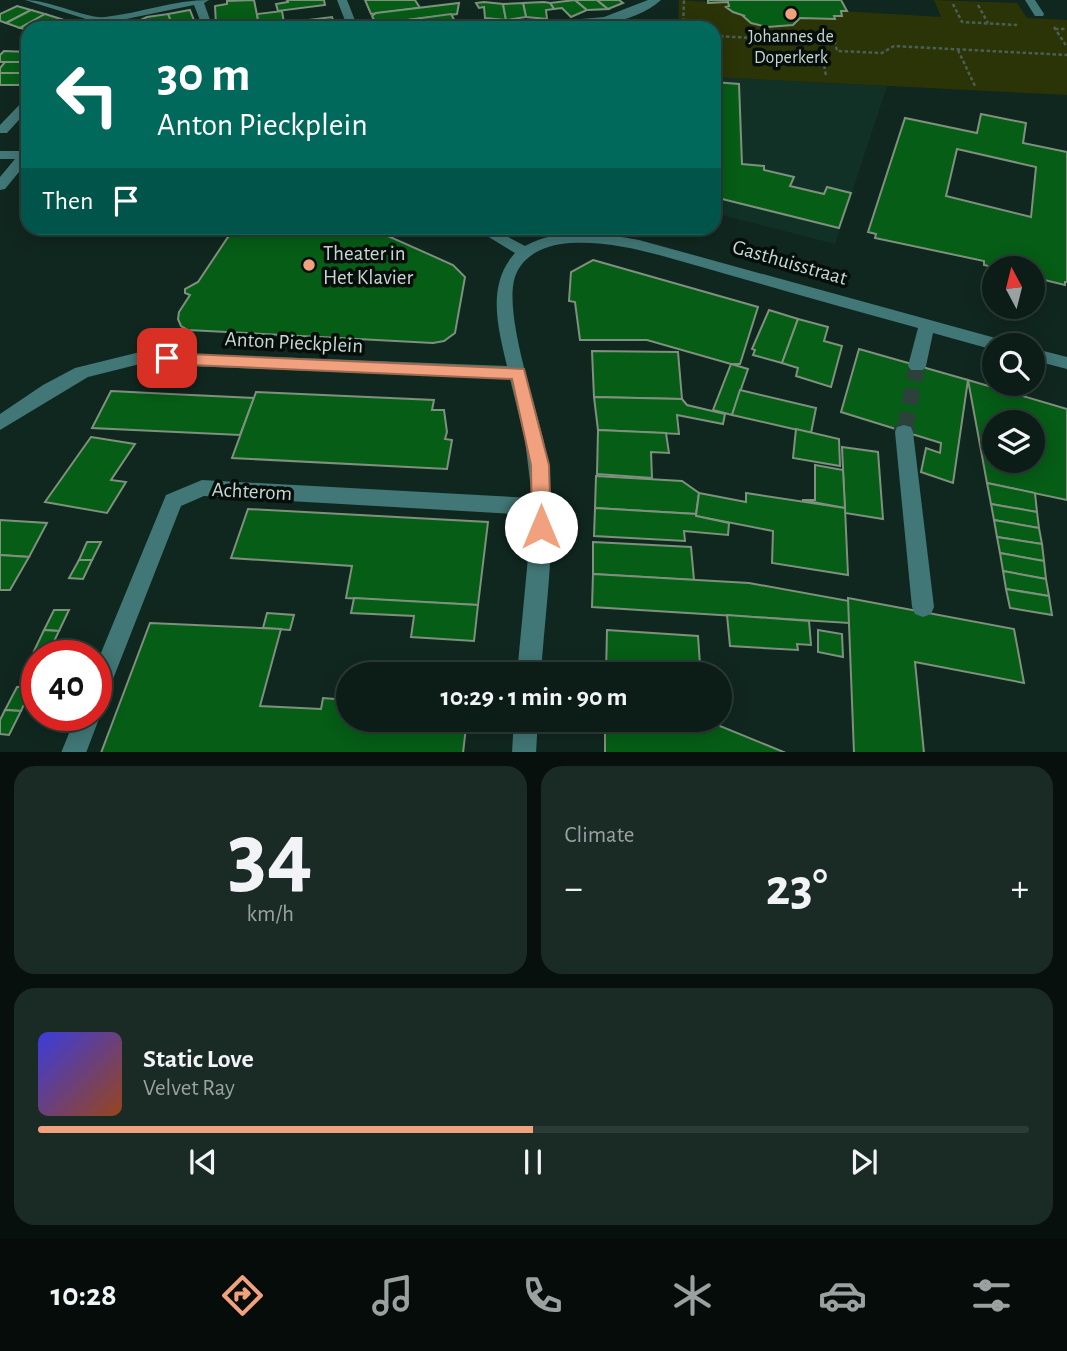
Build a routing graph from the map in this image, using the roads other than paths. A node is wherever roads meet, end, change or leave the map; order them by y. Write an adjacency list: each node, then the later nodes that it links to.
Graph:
1 (30, 0): 7 (street)
2 (342, 0): 10 (street)
3 (656, 0): 11 (street)
4 (1030, 0): 6 (street)
5 (201, 1): 8 (street); 9 (street)
6 (1039, 14)
7 (90, 21)
8 (112, 21)
9 (206, 21)
10 (350, 21)
11 (592, 21)
12 (21, 110): 13 (street)
13 (2, 130)
14 (0, 155): 15 (street)
15 (21, 155)
16 (21, 162): 17 (street)
17 (0, 186)
18 (494, 235): 19 (street)
19 (526, 253): 20 (street, Gasthuisstraat); 25 (street)
20 (927, 325): 21 (street, Gasthuisstraat); 24 (street)
21 (982, 340)
22 (1045, 357): 23 (street)
23 (1067, 363)
24 (917, 366)
25 (518, 373): 26 (street, Anton Pieckplein); 28 (street)
26 (0, 423)
27 (904, 432): 29 (street)
28 (542, 506): 30 (street, Achterom); 31 (street)
29 (923, 607)
30 (112, 654)
31 (530, 662)
32 (82, 731): 34 (street)
33 (525, 732): 35 (street)
34 (73, 752)
35 (524, 752)

